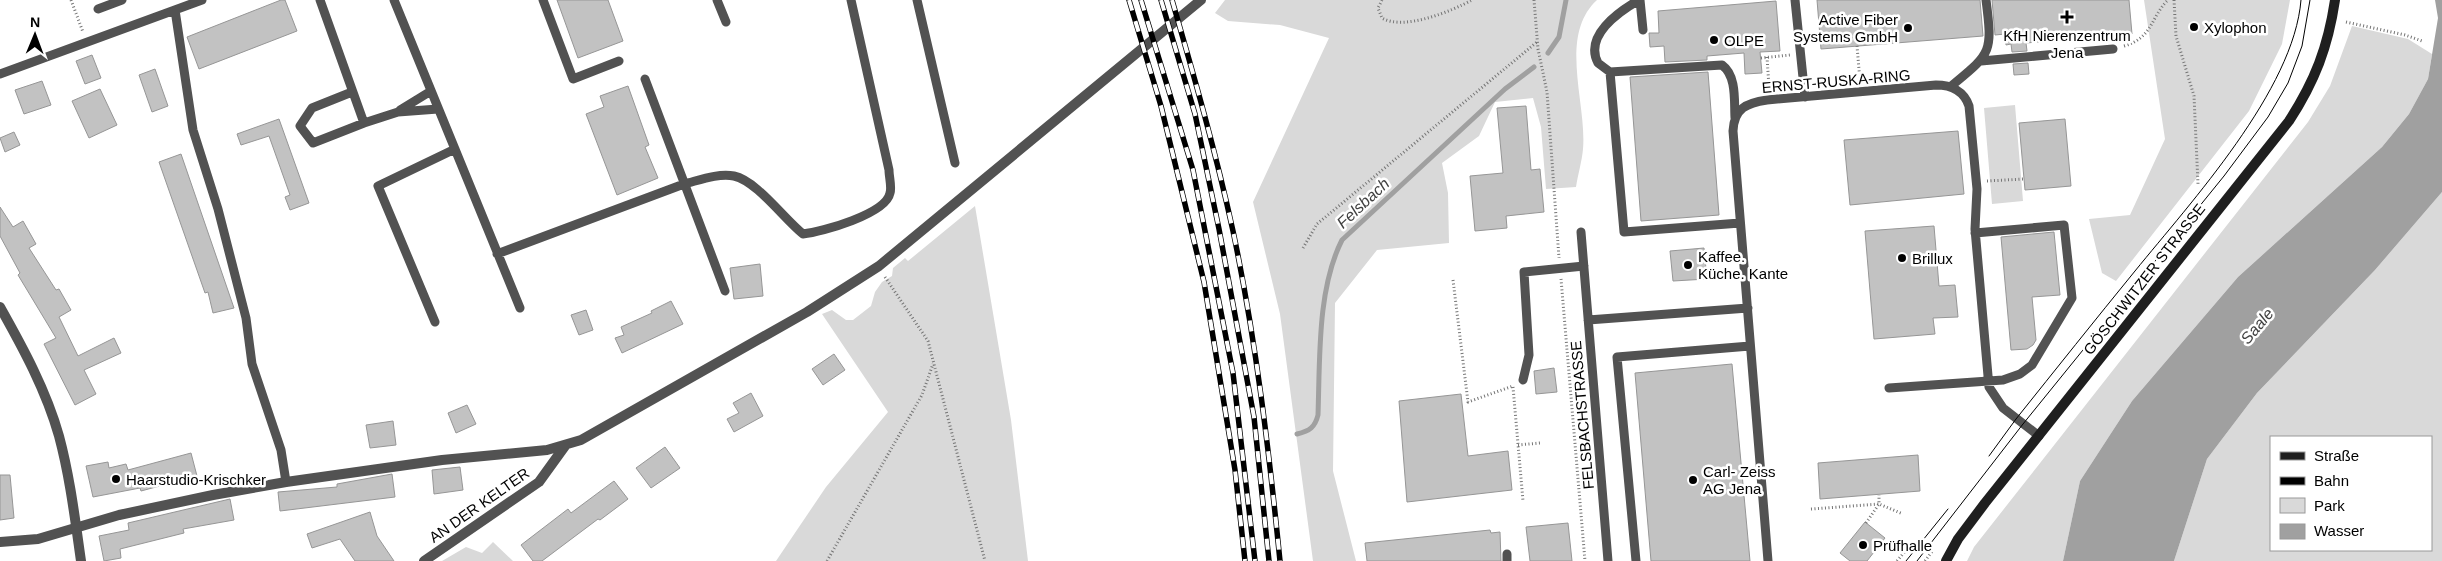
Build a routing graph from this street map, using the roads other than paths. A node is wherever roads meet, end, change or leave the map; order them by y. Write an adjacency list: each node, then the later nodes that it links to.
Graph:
1 (122, 0): 15 (lane)
2 (202, 0): 14 (lane)
3 (320, 0): 27 (lane)
4 (394, 0): 26 (lane)
5 (543, 0): 20 (lane)
6 (717, 0): 17 (lane)
7 (851, 0): 35 (lane)
8 (917, 0): 34 (lane)
9 (1201, 0): 52 (street)
10 (1640, 0): 18 (lane); 22 (lane)
11 (1795, 0): 28 (lane)
12 (1986, 0): 21 (lane)
13 (2335, 0): 51 (main road, GÖSCHWITZER STRASSE)
14 (187, 2): 16 (lane)
15 (98, 9)
16 (175, 10): 23 (lane); 53 (lane)
17 (726, 22)
18 (1643, 30)
19 (2114, 49): 21 (lane)
20 (619, 61)
21 (1981, 61): 25 (lane)
22 (1610, 72): 31 (lane); 36 (lane)
23 (0, 74)
24 (645, 79): 35 (lane)
25 (1950, 87): 28 (lane, ERNST-RUSKA-RING); 38 (lane)
26 (431, 91): 29 (lane); 30 (lane)
27 (352, 92): 32 (lane); 32 (lane)
28 (1805, 97): 31 (lane, ERNST-RUSKA-RING)
29 (438, 109): 30 (lane); 33 (lane)
30 (398, 112): 32 (lane)
31 (1735, 118): 36 (lane)
32 (364, 123)
33 (455, 149): 39 (lane); 46 (lane)
34 (955, 163)
35 (684, 184): 39 (lane); 41 (lane)
36 (1740, 223): 44 (lane)
37 (1581, 232): 40 (lane, FELSBACHSTRASSE)
38 (1975, 233): 49 (lane); 49 (lane)
39 (498, 254): 43 (lane)
40 (1584, 266): 45 (lane, FELSBACHSTRASSE); 48 (lane)
41 (725, 290)
42 (0, 307): 54 (street)
43 (520, 308)
44 (1748, 308): 45 (lane); 47 (lane)
45 (1588, 320): 58 (lane, FELSBACHSTRASSE)
46 (435, 322)
47 (1750, 346): 59 (lane); 60 (lane)
48 (1523, 380)
49 (1988, 381): 50 (lane); 51 (lane)
50 (1890, 388)
51 (2039, 436): 61 (main road, GÖSCHWITZER STRASSE)
52 (565, 446): 53 (street); 57 (street, AN DER KELTER)
53 (286, 482): 54 (street)
54 (76, 528): 55 (street); 56 (street)
55 (0, 542)
56 (81, 561)
57 (424, 561)
58 (1608, 561)
59 (1636, 561)
60 (1768, 561)
61 (1946, 561)

